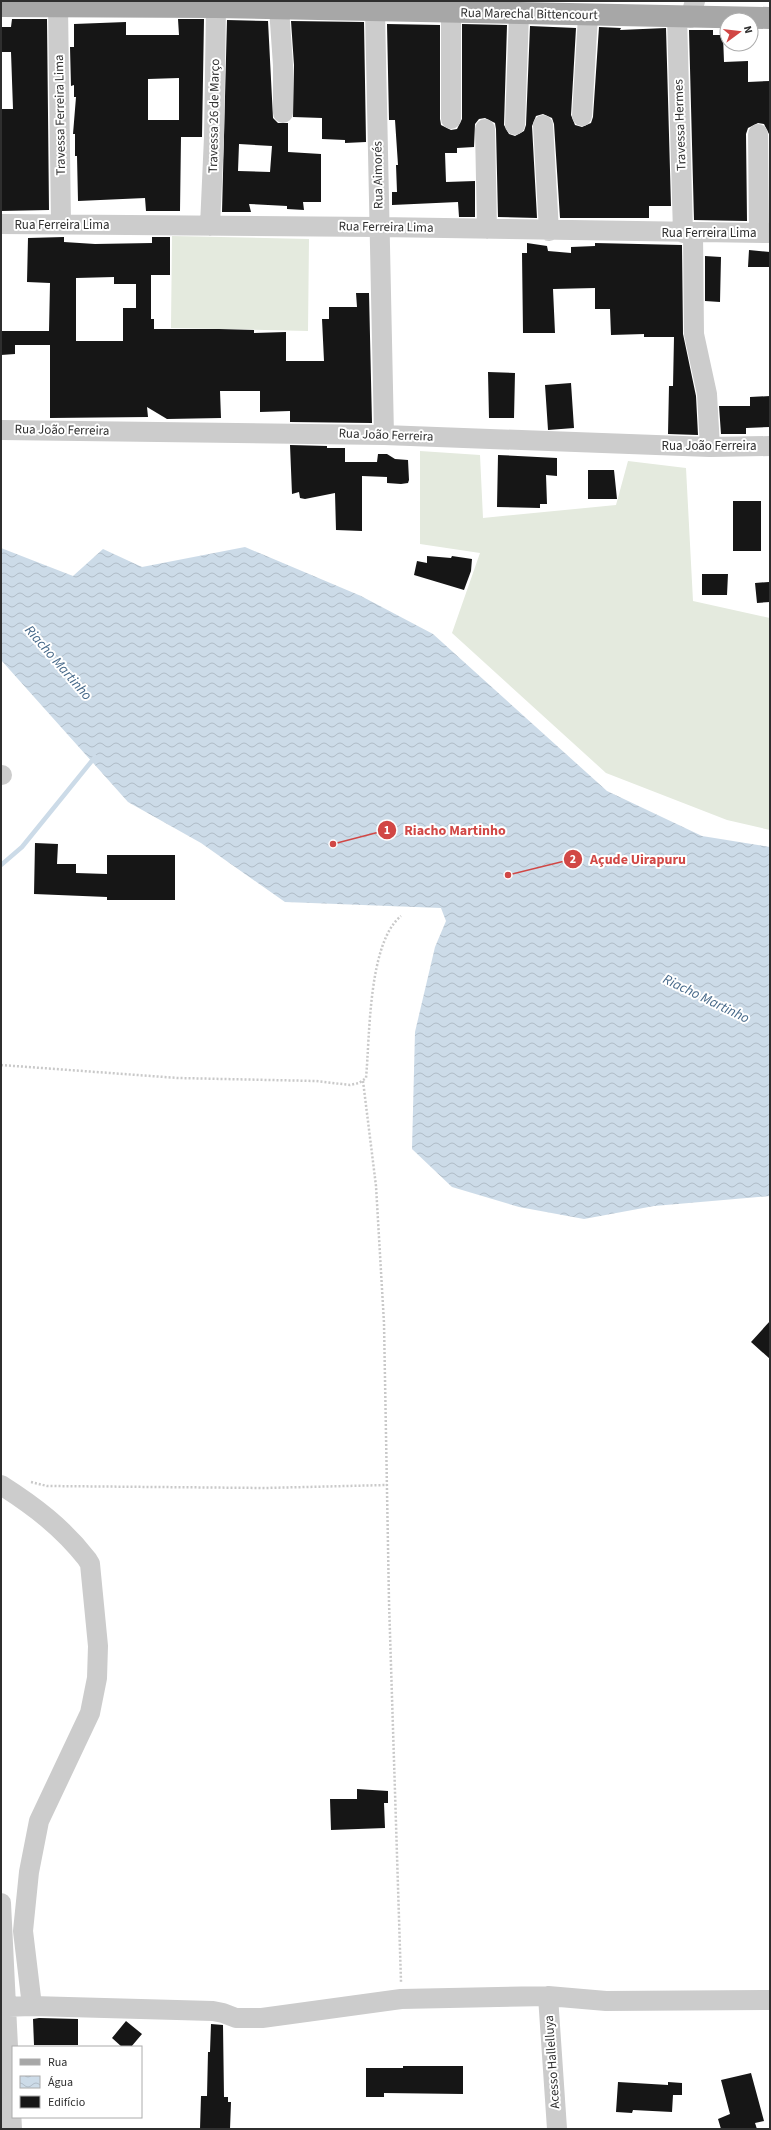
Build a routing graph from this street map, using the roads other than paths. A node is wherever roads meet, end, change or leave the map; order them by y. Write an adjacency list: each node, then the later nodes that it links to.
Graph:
1 (1, 6): 2 (main road, Rua Marechal Bittencourt)
2 (58, 6): 4 (main road, Rua Marechal Bittencourt); 20 (street, Travessa Ferreira Lima)
3 (403, 6): 6 (main road, Rua Marechal Bittencourt); 7 (main road, Rua Marechal Bittencourt)
4 (216, 7): 5 (main road, Rua Marechal Bittencourt); 21 (street, Travessa 26 de Março)
5 (279, 8): 6 (main road, Rua Marechal Bittencourt); 12 (street)
6 (375, 11): 22 (street, Rua Aimorés)
7 (451, 12): 9 (main road, Rua Marechal Bittencourt); 14 (street)
8 (688, 12): 10 (main road, Rua Marechal Bittencourt); 11 (main road, Rua Marechal Bittencourt); 25 (street, Travessa Hermes)
9 (519, 14): 10 (main road, Rua Marechal Bittencourt); 15 (street)
10 (588, 16): 13 (street)
11 (770, 18)
12 (283, 113)
13 (582, 116)
14 (451, 119)
15 (515, 125)
16 (543, 125): 24 (street)
17 (485, 129): 23 (street)
18 (758, 134): 26 (street)
19 (1, 224): 20 (street, Rua Ferreira Lima)
20 (61, 224): 21 (street, Rua Ferreira Lima)
21 (210, 226): 22 (street, Rua Ferreira Lima)
22 (379, 227): 23 (street, Rua Ferreira Lima); 28 (street, Rua Aimorés)
23 (487, 229): 24 (street, Rua Ferreira Lima)
24 (549, 231): 25 (street, Rua Ferreira Lima)
25 (688, 233): 26 (street, Rua Ferreira Lima); 30 (street, Travessa Hermes)
26 (764, 233)
27 (1, 430): 28 (street, Rua João Ferreira)
28 (384, 435): 30 (street, Rua João Ferreira)
29 (770, 446): 30 (street, Rua João Ferreira)
30 (710, 448)
31 (1, 1485): 35 (street)
32 (1, 1903): 36 (street)
33 (548, 1996): 34 (street); 35 (street); 38 (street, Acesso Hallelluya)
34 (770, 2000)
35 (32, 2006): 36 (street)
36 (4, 2007): 37 (street)
37 (12, 2129)
38 (557, 2129)

